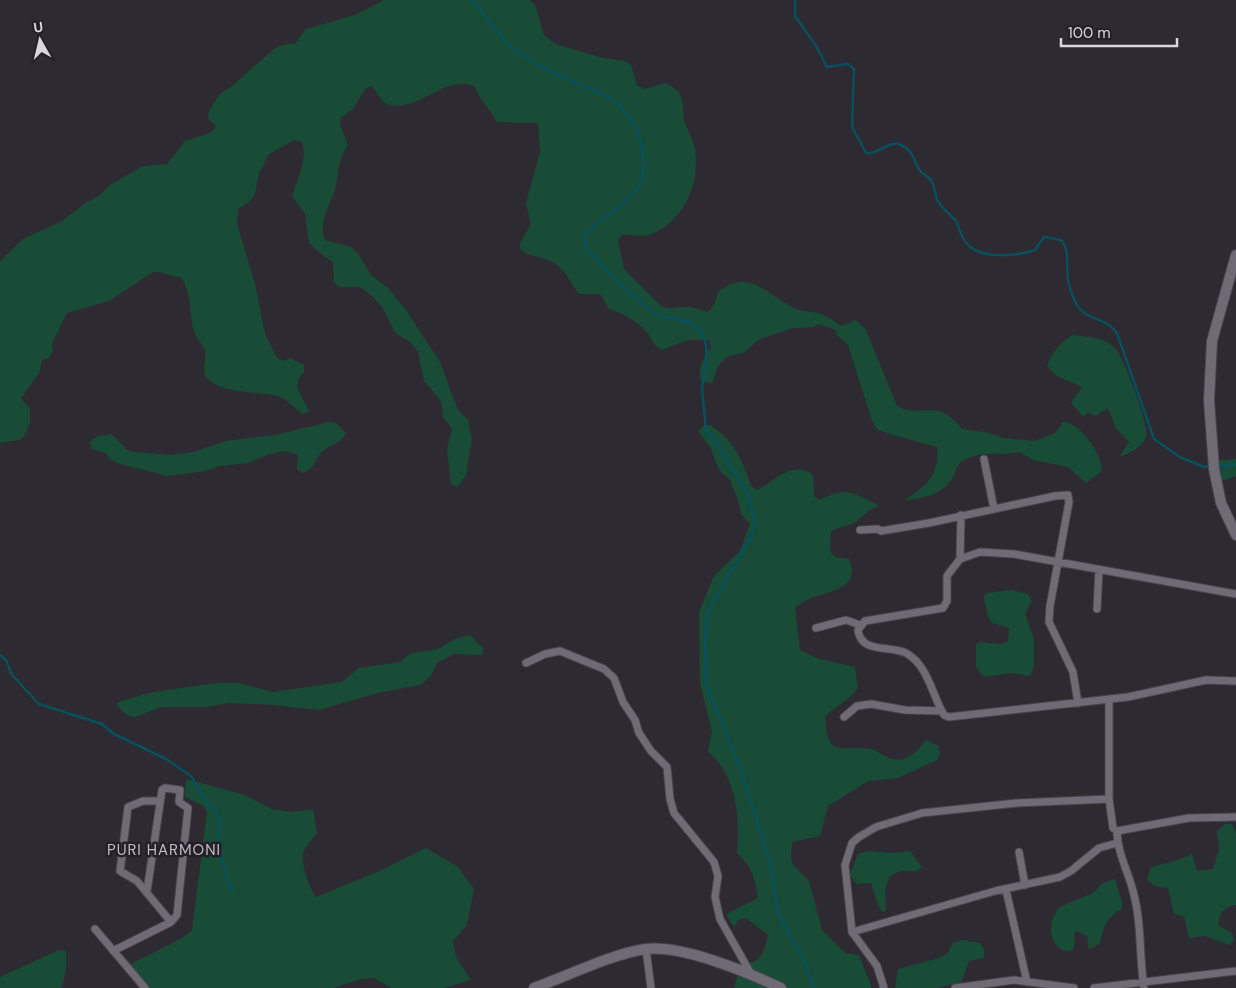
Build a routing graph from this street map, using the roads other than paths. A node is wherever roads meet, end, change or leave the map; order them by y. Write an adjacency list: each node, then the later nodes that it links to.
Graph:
1 (1236, 255): 6 (street)
2 (984, 459): 3 (street)
3 (994, 509): 4 (street); 8 (street)
4 (961, 515): 5 (street); 7 (street)
5 (860, 530)
6 (1236, 535)
7 (960, 559): 8 (street); 12 (street)
8 (1058, 563): 9 (street); 17 (street)
9 (1099, 570): 10 (street); 11 (street)
10 (1236, 594)
11 (1097, 609)
12 (860, 625): 13 (street); 18 (street)
13 (816, 628)
14 (526, 663): 35 (street)
15 (1236, 681): 16 (street)
16 (1109, 699): 17 (street); 20 (street)
17 (1078, 703): 18 (street)
18 (942, 711): 19 (street)
19 (844, 718)
20 (1109, 799): 23 (street); 31 (street)
21 (160, 801): 28 (street); 28 (street); 29 (street)
22 (1236, 817): 23 (street)
23 (1117, 831): 24 (street)
24 (1117, 843): 26 (street); 37 (street)
25 (1019, 852): 26 (street)
26 (1025, 885): 27 (street)
27 (1006, 890): 31 (street); 36 (street)
28 (147, 891): 29 (street)
29 (171, 922): 33 (street)
30 (95, 929): 33 (street)
31 (852, 932): 42 (street)
32 (646, 949): 35 (street); 39 (street); 40 (street)
33 (113, 951): 38 (street)
34 (1236, 971): 37 (street)
35 (751, 974): 41 (street)
36 (1027, 982): 43 (street); 44 (street)
37 (1143, 985): 45 (street)
38 (145, 988)
39 (534, 988)
40 (651, 988)
41 (781, 988)
42 (884, 988)
43 (955, 988)
44 (1074, 988)
45 (1094, 988)

